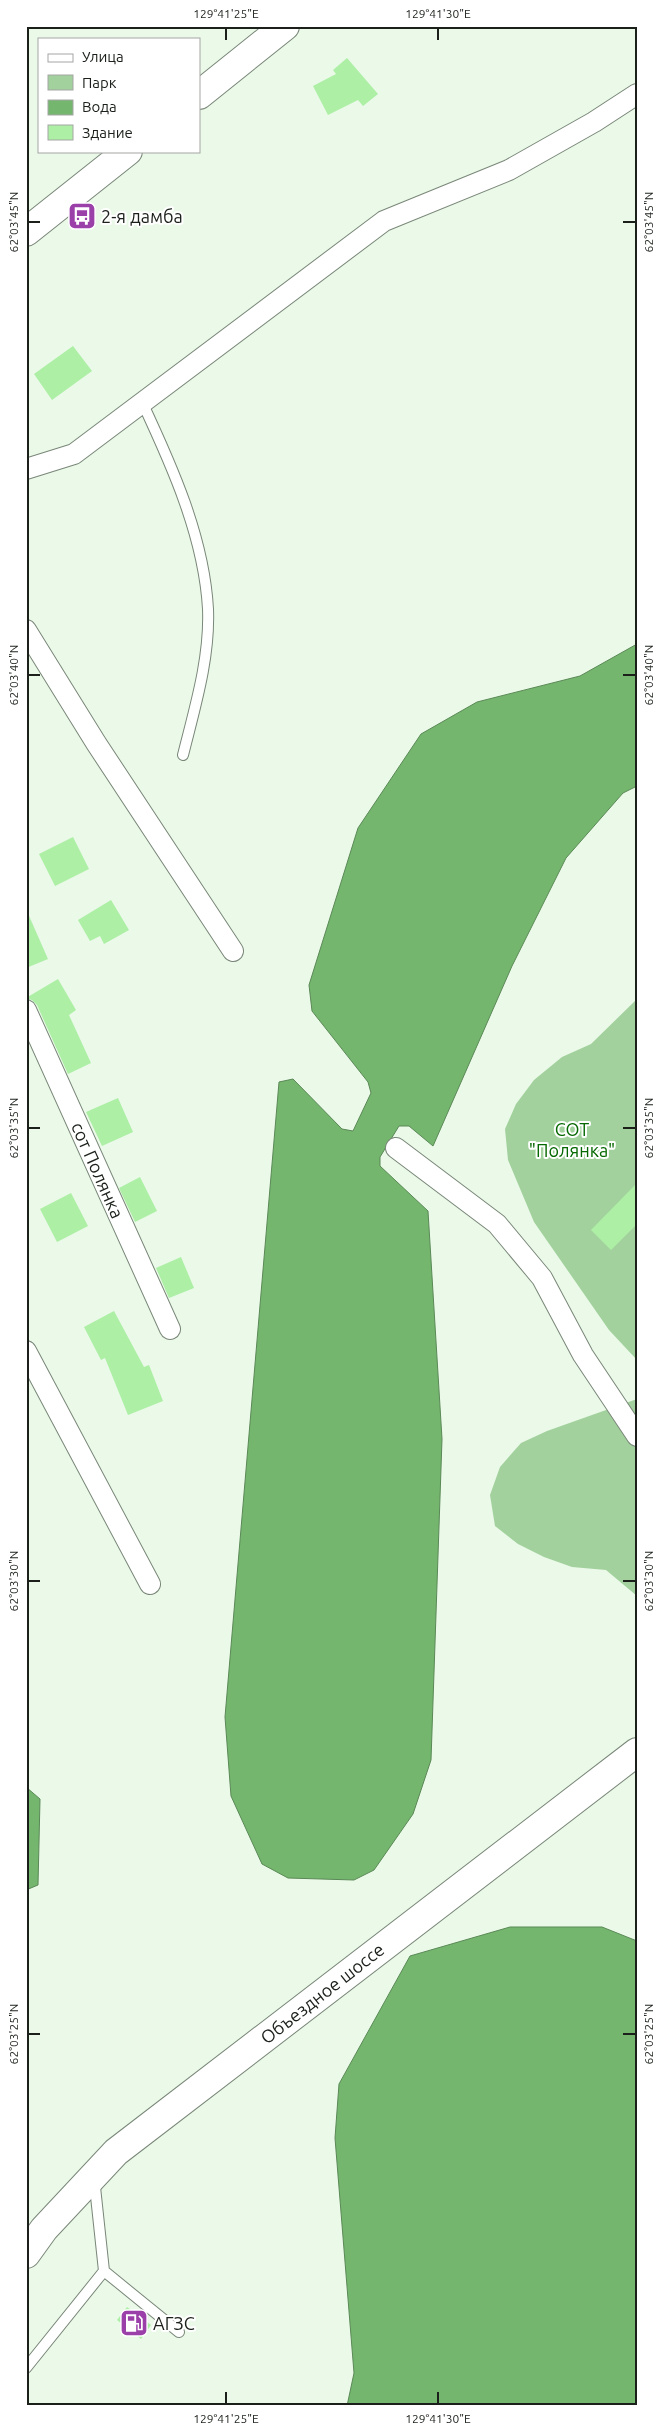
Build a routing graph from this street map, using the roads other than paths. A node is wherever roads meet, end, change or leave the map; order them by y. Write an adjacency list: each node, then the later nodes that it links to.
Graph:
1 (285, 26): 2 (main road)
2 (200, 94)
3 (637, 94): 6 (street)
4 (127, 152): 5 (main road)
5 (26, 232)
6 (142, 402): 7 (street); 9 (lane)
7 (26, 469)
8 (26, 630): 10 (street)
9 (183, 755)
10 (233, 951)
11 (26, 1010): 13 (street, сот Полянка)
12 (396, 1148): 15 (street)
13 (170, 1329)
14 (26, 1351): 16 (street)
15 (637, 1436)
16 (150, 1584)
17 (637, 1752): 18 (main road, Объездное шоссе)
18 (106, 2162): 19 (main road, Объездное шоссе); 21 (lane)
19 (35, 2231): 20 (main road, Объездное шоссе)
20 (26, 2254)
21 (104, 2271): 22 (lane); 23 (lane)
22 (179, 2332)
23 (26, 2368)

